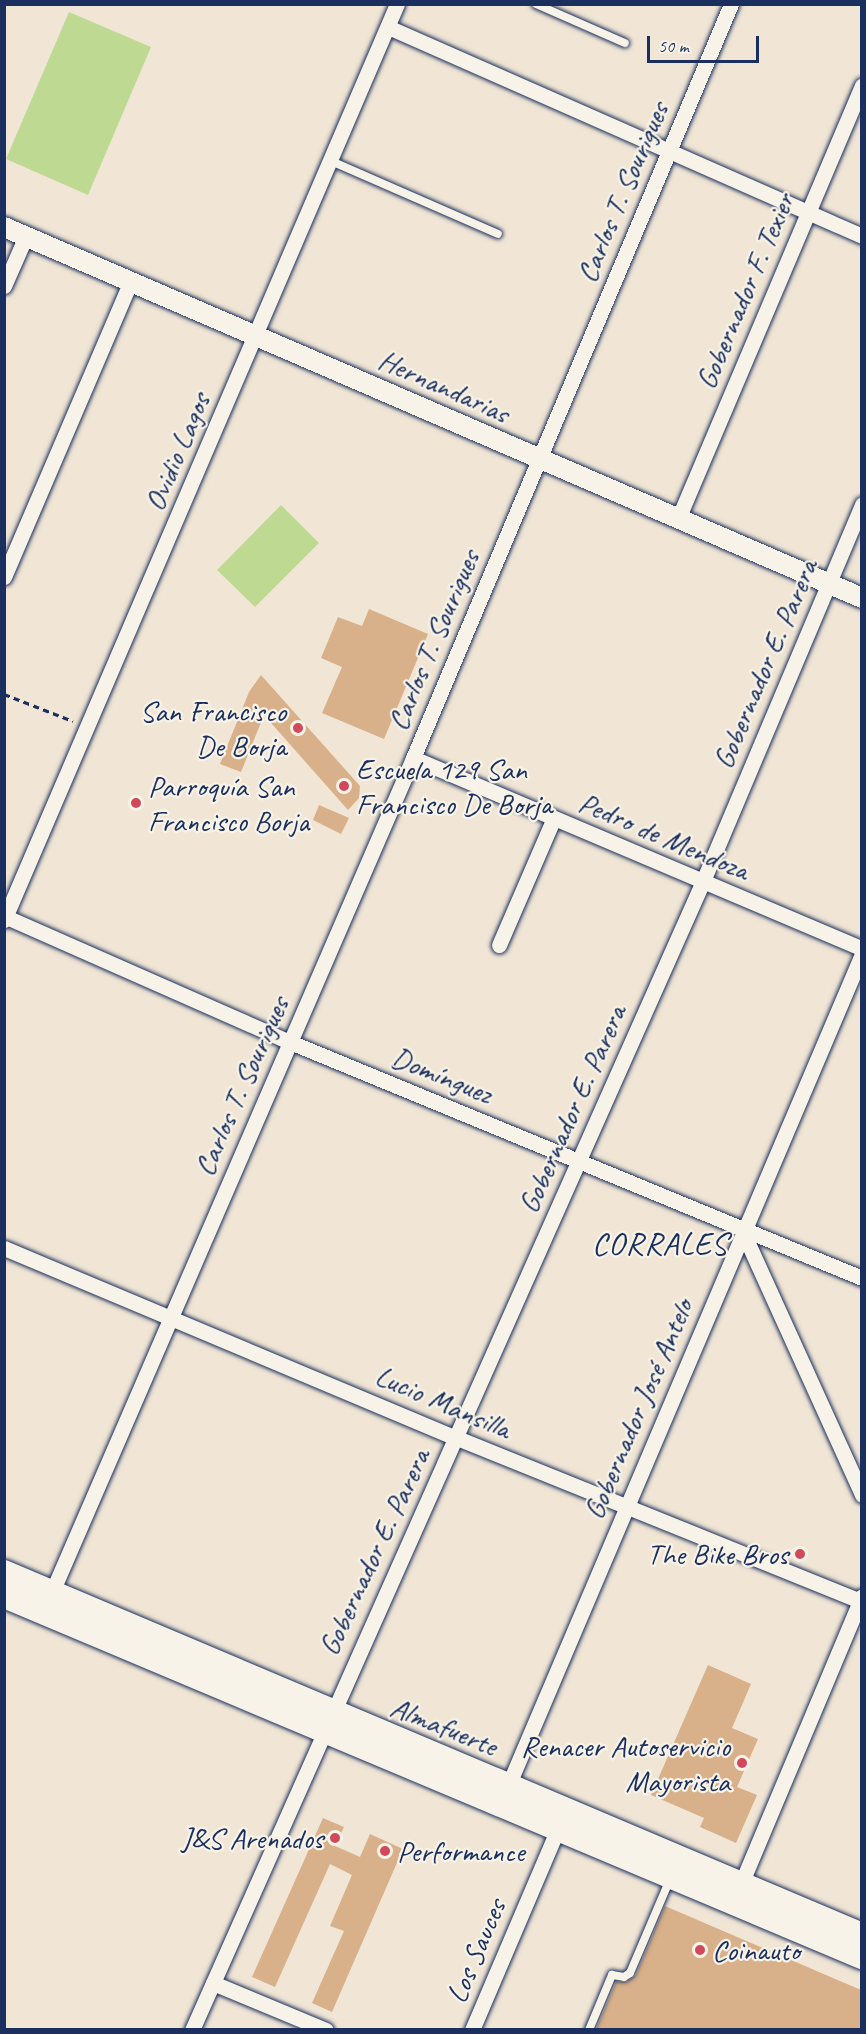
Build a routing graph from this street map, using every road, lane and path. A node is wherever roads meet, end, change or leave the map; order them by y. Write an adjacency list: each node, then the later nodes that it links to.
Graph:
1 (397, 4): 4 (street, Ovidio Lagos)
2 (536, 4): 5 (lane)
3 (730, 4): 7 (street, Carlos T. Sourigues)
4 (388, 27): 7 (street); 8 (street, Ovidio Lagos)
5 (625, 43)
6 (861, 85): 9 (street, Gobernador F. Texier)
7 (669, 152): 9 (street); 17 (street, Carlos T. Sourigues)
8 (331, 161): 11 (lane); 16 (street, Ovidio Lagos)
9 (807, 214): 12 (street); 19 (street, Gobernador F. Texier)
10 (4, 227): 13 (street, Hernandarias)
11 (498, 234)
12 (861, 236)
13 (26, 237): 14 (street, Hernandarias); 15 (street)
14 (130, 283): 16 (street, Hernandarias); 20 (street)
15 (4, 286)
16 (256, 337): 17 (street, Hernandarias); 24 (street, Ovidio Lagos)
17 (537, 460): 19 (street, Hernandarias); 25 (street, Carlos T. Sourigues)
18 (861, 504): 21 (street, Gobernador E. Parera)
19 (678, 519): 21 (street, Hernandarias)
20 (4, 577)
21 (828, 584): 22 (street, Hernandarias); 27 (street, Gobernador E. Parera)
22 (861, 598)
23 (4, 694): 24 (path)
24 (88, 727): 28 (street, Ovidio Lagos)
25 (413, 758): 26 (street, Pedro de Mendoza); 32 (street, Carlos T. Sourigues)
26 (554, 818): 27 (street, Pedro de Mendoza); 29 (street)
27 (703, 881): 30 (street, Pedro de Mendoza); 33 (street, Gobernador E. Parera)
28 (5, 918): 32 (street, Domínguez)
29 (499, 945)
30 (861, 949)
31 (861, 954): 34 (street, Gobernador José Antelo)
32 (290, 1042): 33 (street, Domínguez); 37 (street, Carlos T. Sourigues)
33 (578, 1161): 34 (street, Domínguez); 38 (street, Gobernador E. Parera)
34 (742, 1230): 36 (street, Domínguez); 39 (street); 40 (street, Gobernador José Antelo)
35 (4, 1248): 37 (street, Lucio Mansilla)
36 (861, 1278)
37 (171, 1316): 38 (street, Lucio Mansilla); 42 (street, Carlos T. Sourigues)
38 (457, 1438): 40 (street, Lucio Mansilla); 45 (street, Gobernador E. Parera)
39 (861, 1496)
40 (627, 1506): 44 (street, Lucio Mansilla); 46 (street, Gobernador José Antelo)
41 (4, 1572): 42 (main road, Almafuerte)
42 (52, 1592): 45 (main road, Almafuerte)
43 (4, 1596): 45 (main road, Almafuerte)
44 (861, 1600): 49 (street)
45 (326, 1722): 46 (main road, Almafuerte); 47 (main road, Almafuerte); 52 (street, Gobernador E. Parera)
46 (508, 1786): 49 (main road, Almafuerte)
47 (558, 1828): 48 (main road, Almafuerte); 55 (street, Los Sauces)
48 (671, 1877): 51 (main road, Almafuerte); 56 (lane)
49 (741, 1884): 50 (main road, Almafuerte)
50 (861, 1935)
51 (861, 1957)
52 (213, 1983): 53 (street, Gobernador E. Parera); 54 (street)
53 (192, 2030)
54 (326, 2030)
55 (472, 2030)
56 (589, 2030)

